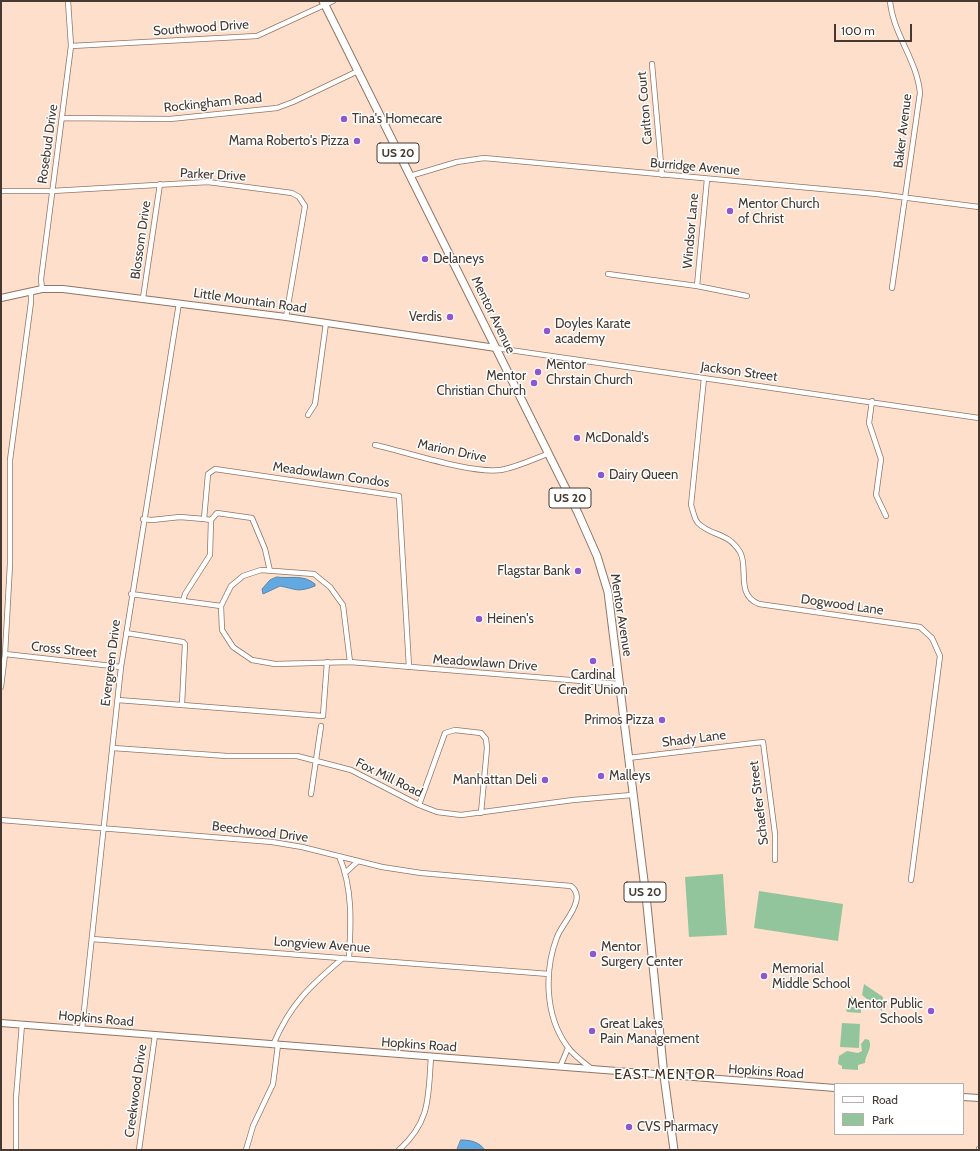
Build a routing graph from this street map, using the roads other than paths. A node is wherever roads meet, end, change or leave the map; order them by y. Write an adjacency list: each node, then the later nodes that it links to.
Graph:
1 (68, 1): 5 (street, Rosebud Drive)
2 (333, 1): 4 (street, Southwood Drive)
3 (890, 1): 15 (street, Baker Avenue)
4 (324, 2): 5 (street, Southwood Drive); 7 (main road, Mentor Avenue / US 20)
5 (71, 46): 8 (street, Rosebud Drive)
6 (652, 64): 9 (street, Carlton Court)
7 (358, 70): 8 (street, Rockingham Road); 10 (main road, Mentor Avenue / US 20)
8 (63, 118): 14 (street, Rosebud Drive)
9 (662, 174): 10 (street, Burridge Avenue); 11 (street, Burridge Avenue)
10 (410, 176): 28 (main road, Mentor Avenue / US 20)
11 (707, 179): 15 (street, Burridge Avenue); 18 (street, Windsor Lane)
12 (160, 184): 14 (street, Parker Drive); 24 (street, Blossom Drive); 26 (street, Parker Drive)
13 (1, 191): 14 (street, Parker Drive)
14 (52, 191): 20 (street, Rosebud Drive)
15 (906, 198): 16 (street, Burridge Avenue); 19 (street, Baker Avenue)
16 (979, 207)
17 (608, 274): 18 (street, Windsor Lane)
18 (697, 286): 22 (street, Windsor Lane)
19 (892, 288)
20 (42, 289): 21 (street, Little Mountain Road); 24 (street, Little Mountain Road)
21 (31, 291): 23 (street, Little Mountain Road); 44 (street)
22 (747, 296)
23 (1, 298)
24 (143, 298): 25 (street, Little Mountain Road)
25 (179, 303): 26 (street, Little Mountain Road); 36 (street, Evergreen Drive)
26 (286, 317): 27 (street, Little Mountain Road)
27 (326, 323): 28 (street, Little Mountain Road); 31 (street)
28 (496, 348): 29 (street, Jackson Street); 34 (main road, Mentor Avenue / US 20)
29 (704, 378): 30 (street, Jackson Street); 68 (street, Dogwood Lane)
30 (872, 401): 32 (street, Jackson Street); 35 (street)
31 (308, 415)
32 (979, 418)
33 (375, 445): 34 (street, Marion Drive)
34 (547, 454): 49 (main road, Mentor Avenue / US 20)
35 (886, 516)
36 (143, 519): 37 (street); 40 (street, Evergreen Drive)
37 (204, 519): 38 (street); 48 (street, Meadowlawn Condos)
38 (212, 520): 39 (street); 41 (street)
39 (270, 571): 42 (street, Meadowlawn Drive); 46 (street, Meadowlawn Drive)
40 (131, 594): 41 (street); 43 (street, Evergreen Drive)
41 (183, 601): 42 (street)
42 (221, 606): 45 (street, Meadowlawn Drive)
43 (126, 634): 47 (street, Evergreen Drive); 52 (street)
44 (5, 654): 47 (street, Cross Street); 50 (street)
45 (327, 662): 46 (street, Meadowlawn Drive); 52 (street)
46 (350, 662): 48 (street, Meadowlawn Drive)
47 (121, 667): 51 (street, Evergreen Drive)
48 (410, 667): 49 (street, Meadowlawn Drive)
49 (619, 684): 56 (main road, Mentor Avenue / US 20)
50 (1, 687)
51 (118, 700): 52 (street); 55 (street, Evergreen Drive)
52 (182, 704)
53 (321, 726): 57 (street)
54 (763, 742): 56 (street, Shady Lane); 65 (street, Schaefer Street)
55 (113, 748): 57 (street, Fox Mill Road); 63 (street, Evergreen Drive)
56 (628, 758): 59 (main road, Mentor Avenue / US 20)
57 (316, 761): 58 (street); 60 (street, Fox Mill Road)
58 (311, 794)
59 (632, 795): 61 (street, Fox Mill Road); 81 (main road, Mentor Avenue / US 20)
60 (419, 805): 61 (street, Fox Mill Road); 61 (street)
61 (481, 813)
62 (1, 820): 63 (street, Beechwood Drive)
63 (104, 828): 64 (street, Beechwood Drive); 69 (street, Evergreen Drive)
64 (339, 856): 66 (street, Beechwood Drive); 67 (street)
65 (775, 860)
66 (358, 861): 67 (street); 71 (street, Beechwood Drive)
67 (345, 873): 70 (street)
68 (911, 880)
69 (92, 939): 70 (street, Longview Avenue); 74 (street, Evergreen Drive)
70 (346, 958): 71 (street, Longview Avenue); 76 (street)
71 (549, 974): 77 (street)
72 (1, 1022): 73 (street, Hopkins Road)
73 (22, 1024): 74 (street, Hopkins Road); 85 (street)
74 (82, 1029): 75 (street, Hopkins Road)
75 (155, 1035): 76 (street, Hopkins Road); 86 (street, Creekwood Drive)
76 (276, 1045): 78 (street, Hopkins Road); 87 (street)
77 (568, 1048): 79 (street); 80 (street)
78 (431, 1057): 79 (street, Hopkins Road); 88 (street)
79 (560, 1067): 80 (street, Hopkins Road)
80 (594, 1070): 81 (street, Hopkins Road)
81 (664, 1076): 82 (street, Hopkins Road); 89 (main road, Mentor Avenue / US 20)
82 (834, 1088)
83 (964, 1097): 84 (street)
84 (979, 1098)
85 (16, 1150)
86 (139, 1150)
87 (246, 1150)
88 (399, 1150)
89 (674, 1150)

